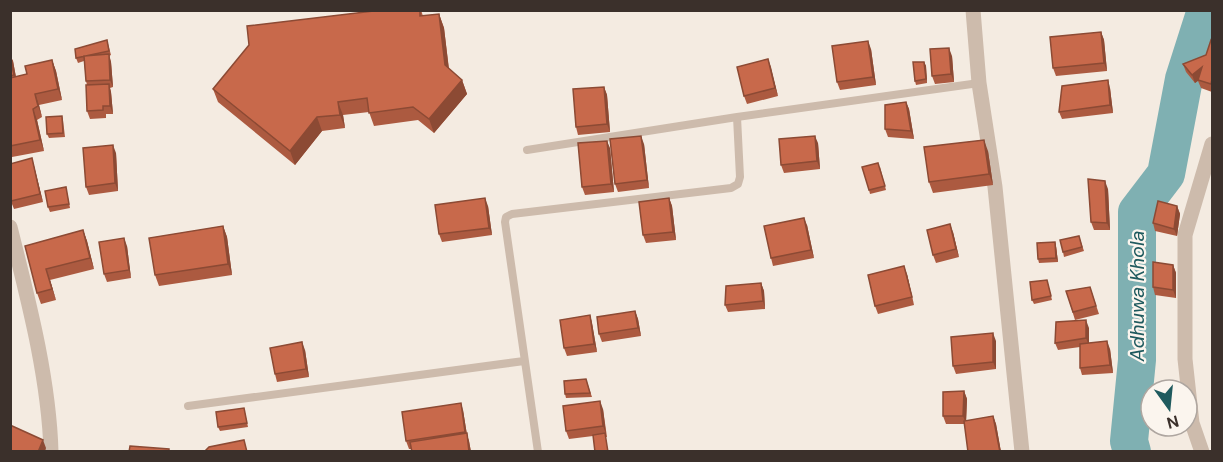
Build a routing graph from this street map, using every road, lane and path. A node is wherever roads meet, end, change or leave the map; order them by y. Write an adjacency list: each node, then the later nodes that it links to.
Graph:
1 (973, 10): 2 (street)
2 (980, 83): 3 (lane); 12 (street)
3 (737, 117): 5 (lane); 8 (lane)
4 (1212, 144): 6 (street)
5 (527, 150)
6 (1207, 181): 13 (street)
7 (10, 227): 10 (street)
8 (524, 361): 9 (lane); 11 (lane)
9 (188, 406)
10 (51, 452)
11 (538, 452)
12 (1022, 452)
13 (1202, 452)

